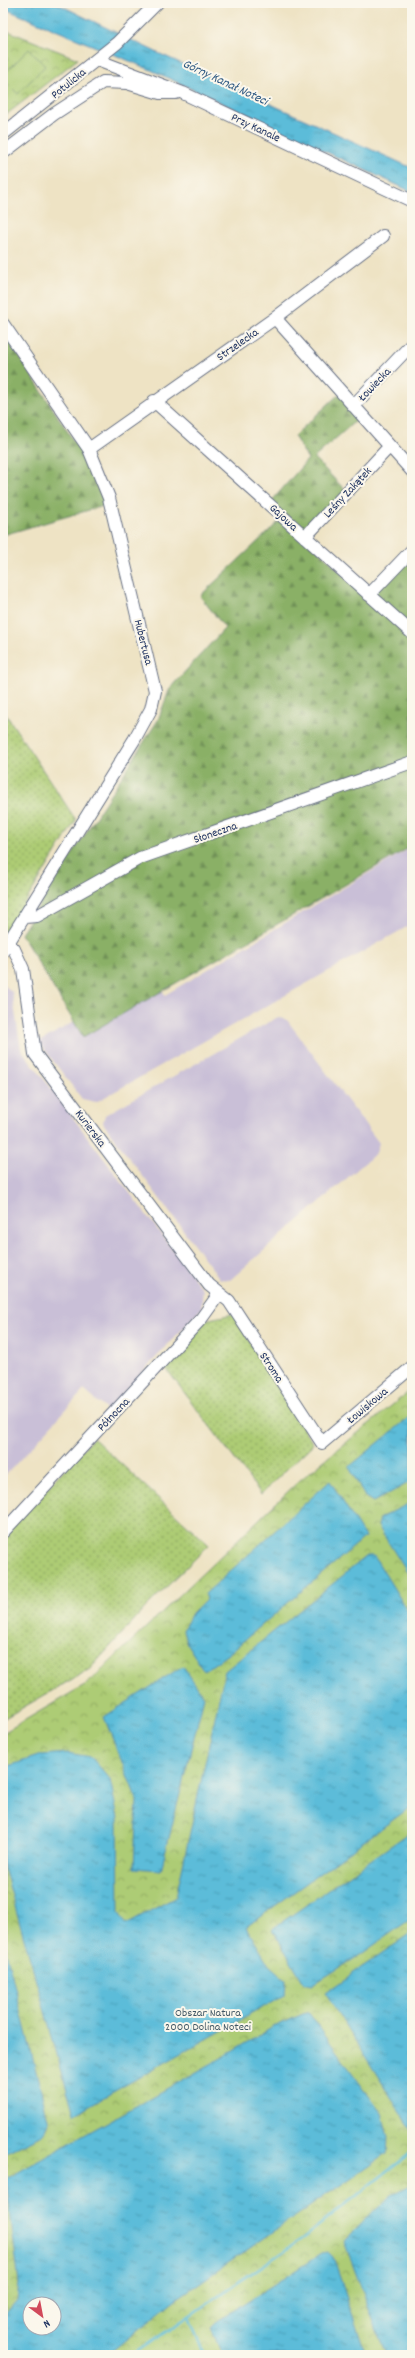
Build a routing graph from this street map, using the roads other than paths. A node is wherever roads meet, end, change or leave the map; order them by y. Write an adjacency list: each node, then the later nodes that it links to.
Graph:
1 (157, 3): 2 (street, Potulicka)
2 (100, 57): 3 (street, Przy Kanale); 4 (street, Potulicka)
3 (183, 93): 5 (street); 6 (street, Przy Kanale)
4 (3, 134)
5 (3, 153)
6 (412, 201)
7 (383, 236): 8 (street, Strzelecka)
8 (275, 318): 11 (street, Strzelecka); 12 (street)
9 (3, 324): 14 (street, Hubertusa)
10 (412, 344): 12 (street, Łowiecka)
11 (154, 401): 14 (street, Strzelecka); 16 (street, Gajowa)
12 (353, 406): 13 (street)
13 (389, 447): 15 (street); 16 (street, Leśny Zakątek)
14 (89, 449): 21 (street, Hubertusa)
15 (412, 471)
16 (305, 537): 18 (street, Gajowa)
17 (412, 550): 18 (street)
18 (369, 596): 19 (street, Gajowa)
19 (412, 633)
20 (412, 762): 21 (street, Słoneczna)
21 (25, 917): 22 (street, Hubertusa)
22 (6, 947): 23 (street, Kurierska)
23 (220, 1294): 25 (street, Stroma); 26 (street, Północna)
24 (412, 1367): 25 (street, Łowiskowa)
25 (322, 1443)
26 (3, 1532)

